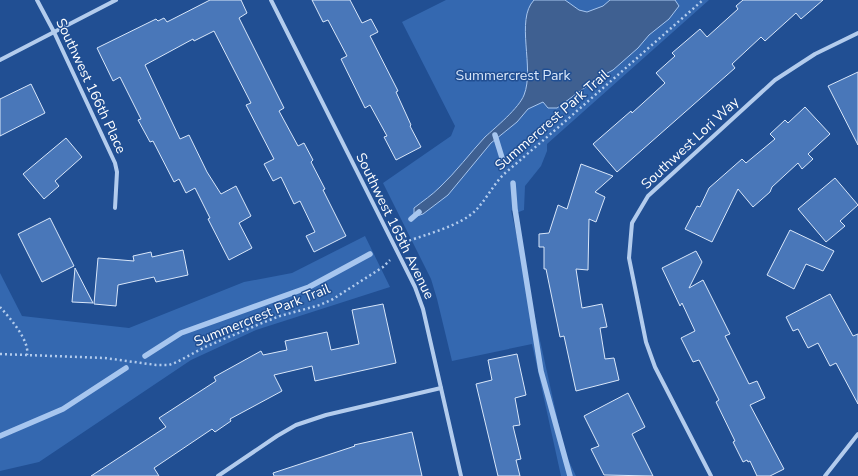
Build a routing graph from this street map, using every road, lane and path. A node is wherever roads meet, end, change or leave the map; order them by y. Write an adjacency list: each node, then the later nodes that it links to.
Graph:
1 (37, 0): 5 (street, Southwest 166th Place)
2 (116, 0): 5 (street)
3 (271, 0): 14 (street, Southwest 165th Avenue)
4 (703, 0): 9 (path, Summercrest Park Trail)
5 (54, 32): 7 (street); 8 (street, Southwest 166th Place)
6 (858, 33): 18 (street, Southwest Lori Way)
7 (0, 60)
8 (115, 208)
9 (408, 241)
10 (383, 268): 13 (path, Summercrest Park Trail)
11 (0, 308): 13 (path)
12 (0, 354): 13 (path, Summercrest Park Trail)
13 (27, 355)
14 (441, 388): 16 (street); 17 (street, Southwest 165th Avenue)
15 (858, 434): 19 (street)
16 (218, 476)
17 (461, 476)
18 (710, 476)
19 (825, 476)

